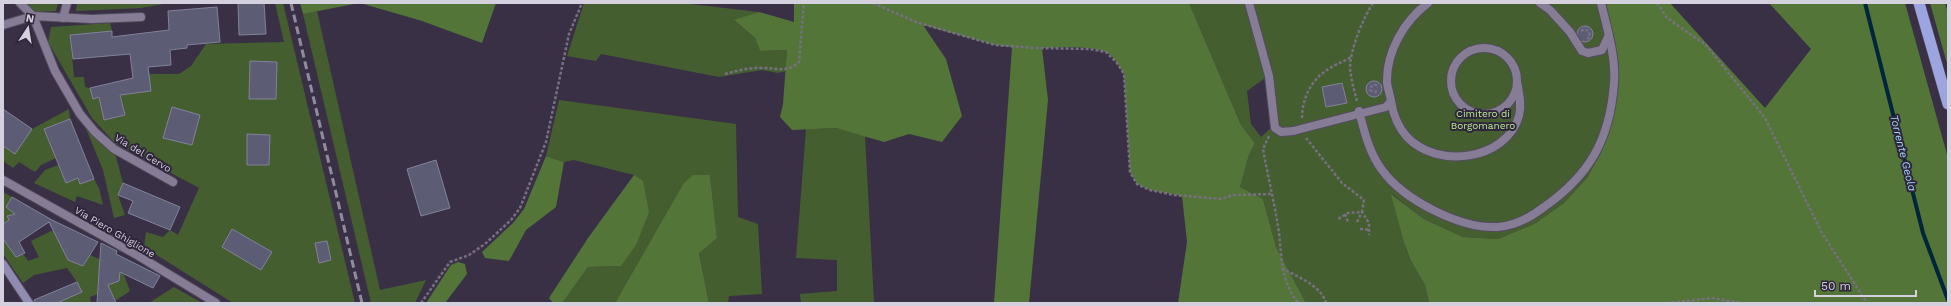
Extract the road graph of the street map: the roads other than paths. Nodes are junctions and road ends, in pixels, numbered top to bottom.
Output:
1 (20, 3) edge
2 (67, 3) edge
3 (1249, 3) edge
4 (1428, 3) edge
5 (1540, 3) edge
6 (1601, 3) edge
7 (1919, 3) edge
8 (32, 16) junction
9 (141, 17) dead end
10 (63, 18) junction
11 (3, 25) edge
12 (1608, 36) junction
13 (1517, 82) junction
14 (1390, 101) junction
15 (1948, 104) edge
16 (1360, 112) junction
17 (3, 180) edge
18 (173, 182) dead end
19 (3, 264) edge
20 (29, 303) edge
21 (216, 303) edge

1 - 8 street, Via del Cervo
2 - 10 street
3 - 16 street
4 - 14 street
5 - 12 street
6 - 12 street
7 - 15 highway
8 - 10 street
8 - 11 street
8 - 18 street, Via del Cervo
9 - 10 street
12 - 16 street
13 - 13 street
13 - 14 street
14 - 16 street
17 - 21 street, Via Piero Ghiglione
19 - 20 main road

